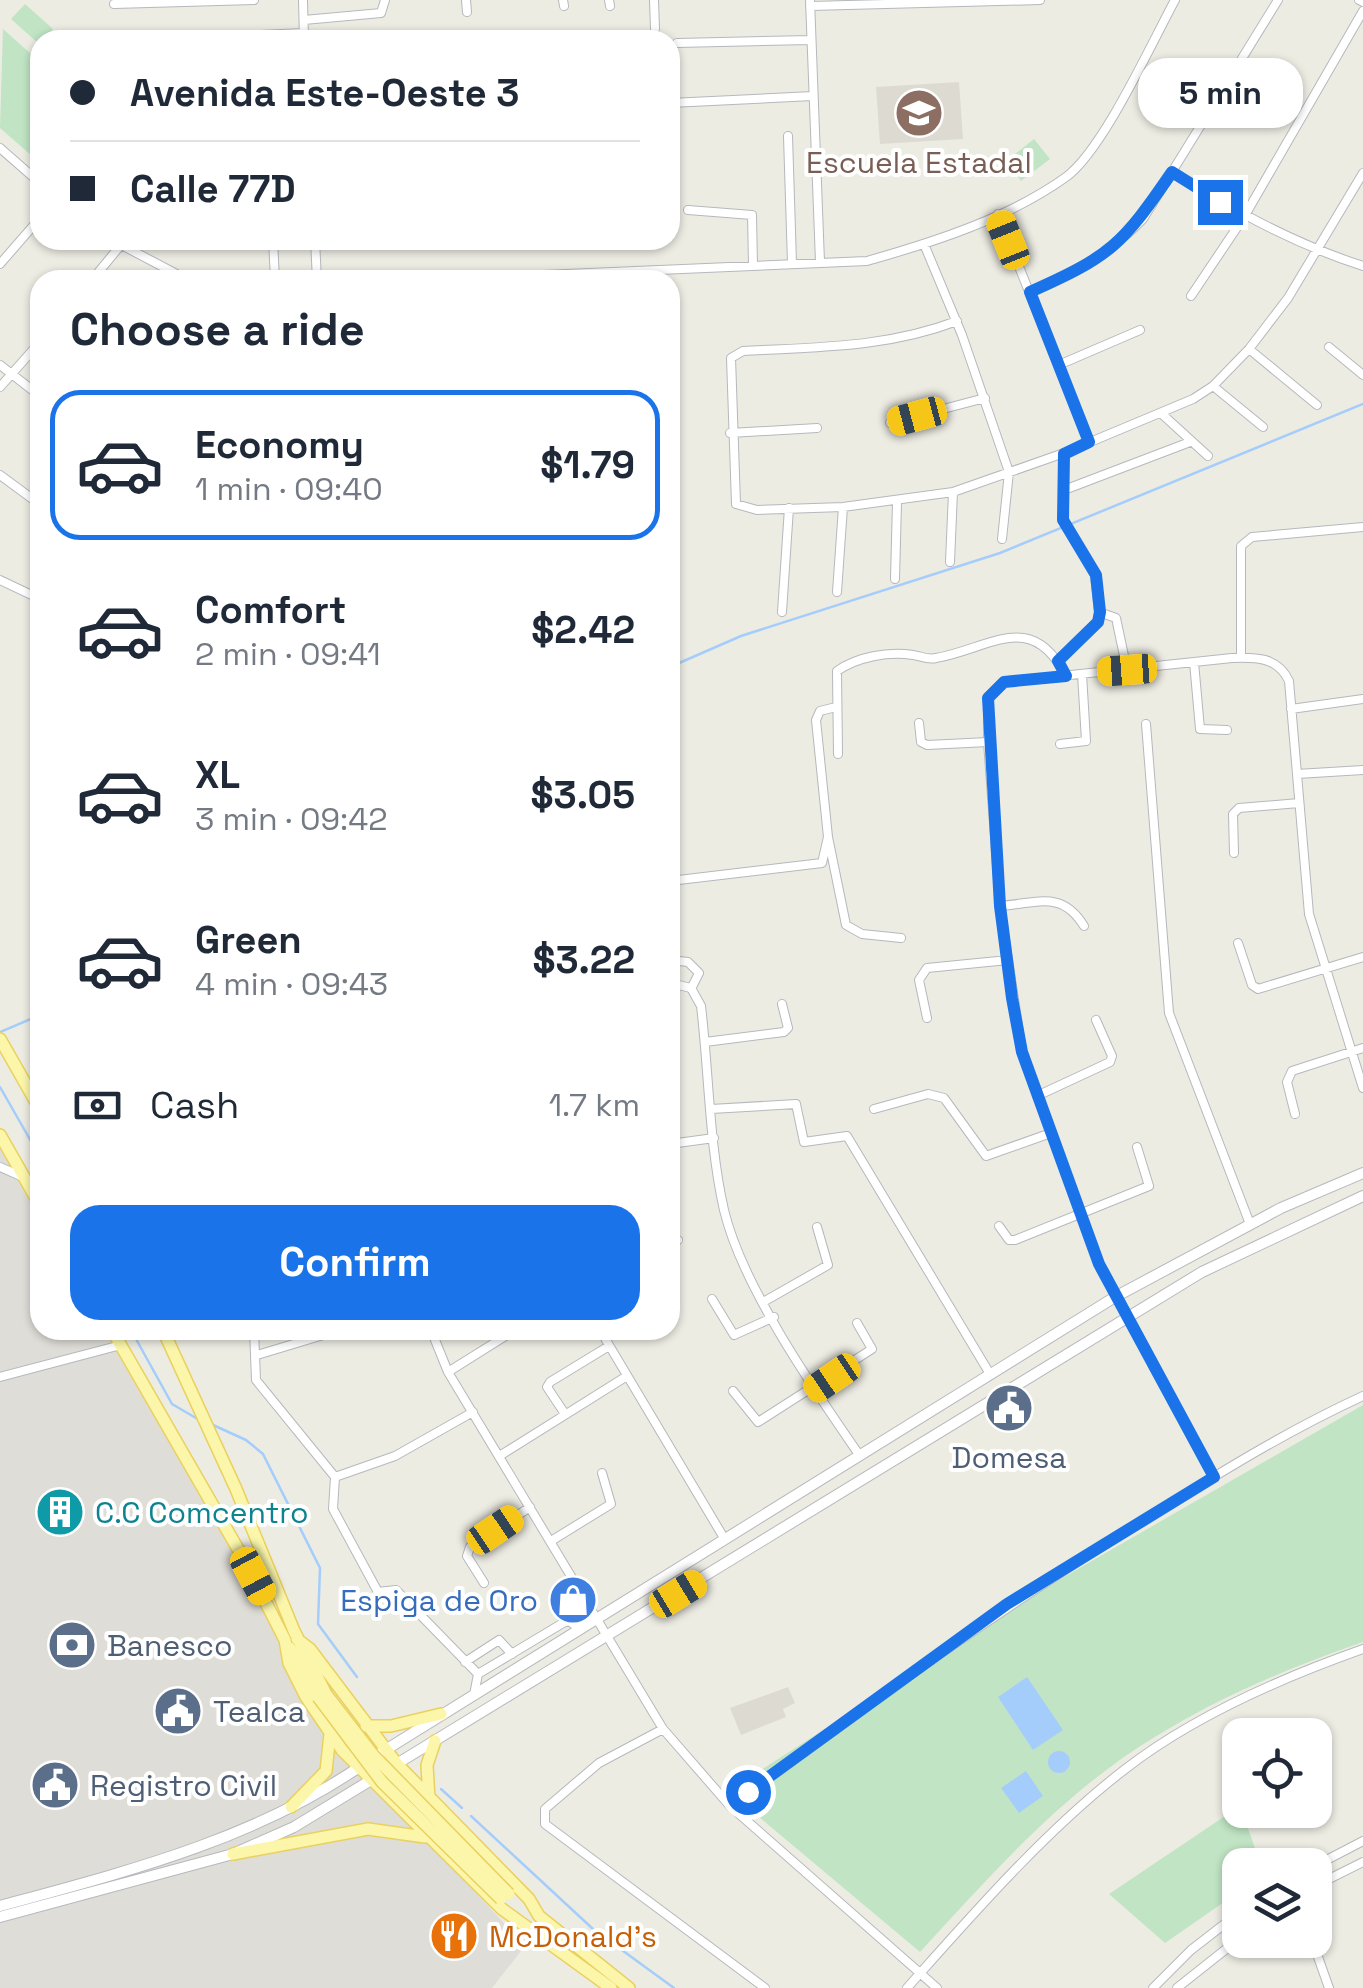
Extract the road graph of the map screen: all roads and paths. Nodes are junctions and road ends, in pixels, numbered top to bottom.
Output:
1 (254, 0) edge
2 (303, 0) edge
3 (385, 0) edge
4 (466, 0) edge
5 (654, 0) edge
6 (1040, 0) edge
7 (1176, 0) edge
8 (1278, 0) edge
9 (810, 3) edge
10 (114, 4) dead end
11 (1363, 11) edge
12 (467, 12) dead end
13 (304, 20) junction
14 (655, 28) dead end
15 (304, 30) edge
16 (811, 40) junction
17 (680, 44) edge
18 (813, 96) junction
19 (680, 103) edge
20 (788, 136) dead end
21 (0, 148) edge
22 (1172, 172) junction
23 (30, 174) edge
24 (1362, 177) edge
25 (688, 210) dead end
26 (998, 214) junction
27 (1244, 216) junction
28 (30, 230) edge
29 (924, 244) junction
30 (130, 250) edge
31 (1317, 252) junction
32 (820, 262) junction
33 (0, 264) edge
34 (792, 264) junction
35 (753, 265) junction
36 (1363, 266) edge
37 (169, 270) edge
38 (645, 270) edge
39 (1030, 292) junction
40 (1191, 296) dead end
41 (957, 321) junction
42 (1140, 330) dead end
43 (1329, 347) dead end
44 (1249, 349) junction
45 (30, 353) edge
46 (1363, 356) edge
47 (1061, 364) junction
48 (0, 366) edge
49 (1354, 367) junction
50 (10, 375) junction
51 (1363, 375) edge
52 (1213, 386) junction
53 (0, 387) edge
54 (30, 389) edge
55 (985, 398) junction
56 (1317, 405) dead end
57 (1162, 414) junction
58 (890, 423) dead end
59 (817, 428) dead end
60 (1263, 428) dead end
61 (730, 432) junction
62 (1089, 442) junction
63 (1190, 442) junction
64 (1064, 454) junction
65 (1208, 456) dead end
66 (1010, 472) junction
67 (0, 475) edge
68 (1064, 490) junction
69 (953, 492) junction
70 (30, 497) edge
71 (897, 503) junction
72 (843, 507) junction
73 (789, 508) junction
74 (1363, 528) edge
75 (1002, 539) dead end
76 (950, 562) dead end
77 (894, 579) dead end
78 (0, 580) edge
79 (838, 592) dead end
80 (30, 594) edge
81 (782, 612) dead end
82 (1100, 612) junction
83 (1241, 658) junction
84 (1058, 661) junction
85 (1194, 662) junction
86 (1127, 670) junction
87 (1082, 674) junction
88 (1066, 676) junction
89 (1363, 699) edge
90 (836, 707) junction
91 (1292, 709) junction
92 (919, 722) dead end
93 (1146, 724) dead end
94 (1227, 730) dead end
95 (988, 742) junction
96 (1060, 744) dead end
97 (838, 754) dead end
98 (1363, 770) edge
99 (1296, 774) junction
100 (1299, 804) junction
101 (828, 837) junction
102 (1234, 853) dead end
103 (680, 880) edge
104 (1000, 906) junction
105 (1084, 926) dead end
106 (901, 938) dead end
107 (1238, 943) dead end
108 (1363, 956) edge
109 (1008, 960) junction
110 (680, 961) edge
111 (1326, 968) junction
112 (680, 985) edge
113 (691, 988) junction
114 (782, 1004) dead end
115 (927, 1018) dead end
116 (1096, 1020) dead end
117 (1, 1040) edge
118 (706, 1042) junction
119 (1363, 1048) edge
120 (1350, 1052) junction
121 (1363, 1088) edge
122 (30, 1091) edge
123 (1039, 1095) junction
124 (711, 1109) junction
125 (874, 1109) dead end
126 (1295, 1114) dead end
127 (1051, 1134) junction
128 (0, 1135) edge
129 (714, 1138) junction
130 (680, 1143) edge
131 (1138, 1147) dead end
132 (0, 1166) edge
133 (1363, 1173) edge
134 (25, 1178) junction
135 (30, 1187) edge
136 (1363, 1196) edge
137 (1081, 1215) junction
138 (1250, 1224) junction
139 (999, 1226) dead end
140 (818, 1227) dead end
141 (1115, 1297) junction
142 (712, 1299) dead end
143 (765, 1302) junction
144 (774, 1317) junction
145 (1126, 1320) junction
146 (857, 1323) dead end
147 (117, 1340) edge
148 (168, 1340) edge
149 (255, 1340) edge
150 (305, 1340) edge
151 (434, 1340) edge
152 (499, 1340) edge
153 (606, 1340) edge
154 (120, 1346) junction
155 (609, 1346) junction
156 (257, 1354) junction
157 (448, 1372) junction
158 (990, 1374) junction
159 (0, 1376) edge
160 (627, 1376) junction
161 (814, 1390) junction
162 (733, 1391) dead end
163 (1363, 1396) edge
164 (473, 1412) junction
165 (565, 1414) junction
166 (500, 1454) junction
167 (860, 1456) junction
168 (602, 1473) dead end
169 (1214, 1477) junction
170 (335, 1478) junction
171 (530, 1506) junction
172 (724, 1538) junction
173 (551, 1541) junction
174 (484, 1584) dead end
175 (598, 1618) junction
176 (580, 1629) junction
177 (610, 1635) junction
178 (291, 1639) junction
179 (1363, 1649) edge
180 (512, 1654) junction
181 (465, 1662) junction
182 (478, 1674) junction
183 (474, 1695) junction
184 (441, 1714) junction
185 (366, 1726) junction
186 (663, 1728) junction
187 (330, 1734) junction
188 (435, 1741) junction
189 (385, 1750) junction
190 (397, 1764) junction
191 (358, 1768) junction
192 (370, 1781) junction
193 (429, 1799) junction
194 (730, 1806) junction
195 (291, 1807) junction
196 (430, 1838) junction
197 (1363, 1841) edge
198 (204, 1842) junction
199 (233, 1854) junction
200 (1332, 1857) edge
201 (1363, 1862) edge
202 (158, 1875) junction
203 (1332, 1878) edge
204 (0, 1906) edge
205 (0, 1918) edge
206 (536, 1922) junction
207 (1222, 1926) edge
208 (1222, 1952) edge
209 (1318, 1958) edge
210 (919, 1974) junction
211 (611, 1988) edge
212 (628, 1988) edge
213 (766, 1988) edge
214 (907, 1988) edge
215 (936, 1988) edge
216 (1153, 1988) edge
217 (1176, 1988) edge
218 (1328, 1988) edge

1 - 10 street
2 - 13 street
3 - 13 street
4 - 12 street
5 - 14 street
6 - 9 street
7 - 26 street
8 - 22 street
9 - 16 street
11 - 27 street
13 - 15 street
16 - 17 street
16 - 18 street
18 - 19 street
18 - 32 street
20 - 34 street
21 - 23 street
22 - 27 street
22 - 39 street
24 - 31 street
25 - 35 street
26 - 29 street
26 - 39 street
27 - 31 street
27 - 40 street
28 - 33 street
29 - 32 street
29 - 41 street
30 - 37 street
31 - 36 street
31 - 44 street
32 - 34 street
34 - 35 street
35 - 38 street
39 - 47 street
41 - 55 street
41 - 61 street
42 - 47 street
43 - 49 street
44 - 52 street
44 - 56 street
45 - 50 street
46 - 49 street
47 - 62 street
48 - 50 street
49 - 51 street
50 - 53 street
50 - 54 street
52 - 57 street
52 - 60 street
55 - 58 street
55 - 66 street
57 - 62 street
57 - 63 street
59 - 61 street
61 - 73 street
62 - 64 street
63 - 65 street
63 - 68 street
64 - 66 street
64 - 68 street
66 - 69 street
66 - 75 street
67 - 70 street
68 - 82 street
69 - 71 street
69 - 76 street
71 - 72 street
71 - 77 street
72 - 73 street
72 - 79 street
73 - 81 street
74 - 83 street
78 - 80 street
82 - 84 street
82 - 86 street
83 - 85 street
83 - 91 street
84 - 88 street
84 - 90 street
85 - 86 street
85 - 94 street
86 - 87 street
87 - 88 street
87 - 96 street
88 - 95 street
89 - 91 street
90 - 97 street
90 - 101 street
91 - 99 street
92 - 95 street
93 - 138 street
95 - 104 street
98 - 99 street
99 - 100 street
100 - 102 street
100 - 111 street
101 - 103 street
101 - 106 street
104 - 105 street
104 - 109 street
107 - 111 street
108 - 111 street
109 - 115 street
109 - 123 street
110 - 113 street
111 - 120 street
112 - 113 street
113 - 118 street
114 - 118 street
116 - 123 street
117 - 122 main road
118 - 124 street
119 - 120 street
120 - 121 street
120 - 126 street
123 - 127 street
124 - 129 street
124 - 158 street
125 - 127 street
127 - 137 street
128 - 134 main road
129 - 130 street
129 - 143 street
131 - 137 street
132 - 134 street
133 - 138 main road
134 - 135 main road
136 - 145 main road
137 - 139 street
137 - 141 street
138 - 141 main road
140 - 143 street
141 - 145 street
141 - 158 main road
142 - 144 street
143 - 144 street
144 - 161 street
145 - 169 street
145 - 177 main road
146 - 161 street
147 - 154 main road
148 - 178 main road
149 - 156 street
150 - 156 street
151 - 157 street
152 - 157 street
153 - 155 street
154 - 159 street
154 - 178 main road
155 - 160 street
155 - 165 street
156 - 170 street
157 - 164 street
158 - 167 main road
160 - 165 street
160 - 172 street
161 - 162 street
161 - 167 street
163 - 169 street
164 - 166 street
164 - 170 street
165 - 166 street
166 - 171 street
167 - 172 main road
168 - 173 street
169 - 194 street
170 - 181 street
171 - 173 street
171 - 174 street
172 - 175 main road
173 - 175 street
175 - 176 main road
175 - 177 street
176 - 180 street
176 - 183 main road
177 - 186 street
177 - 188 main road
178 - 185 main road
178 - 187 main road
178 - 206 main road, bridge
179 - 210 street
180 - 181 street
180 - 182 street
181 - 182 street
182 - 183 street
183 - 184 main road
184 - 185 main road
184 - 189 main road
185 - 189 main road
186 - 194 street
186 - 213 street
187 - 191 main road
187 - 195 main road
188 - 190 main road
188 - 193 main road
189 - 190 main road
189 - 191 main road
190 - 192 main road
190 - 193 main road
191 - 192 main road
191 - 195 main road
192 - 196 main road
192 - 199 main road
193 - 206 main road
194 - 210 street
195 - 198 main road
196 - 199 main road
196 - 206 main road
197 - 200 street
198 - 202 main road
198 - 204 main road
199 - 202 main road
201 - 203 street
202 - 205 main road
206 - 211 main road
206 - 212 main road
207 - 216 street
208 - 217 street
209 - 218 street
210 - 214 street
210 - 215 street

